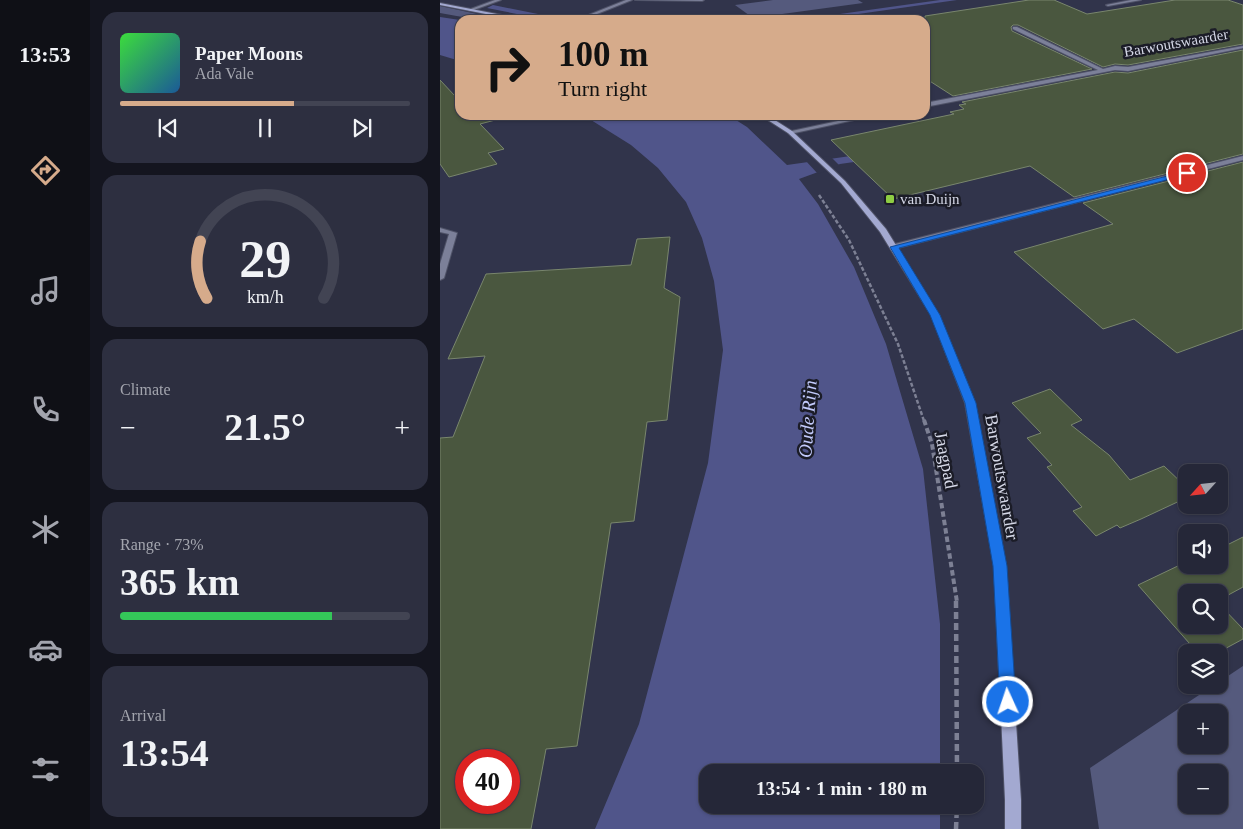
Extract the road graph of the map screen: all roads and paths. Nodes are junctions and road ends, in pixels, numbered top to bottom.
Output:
1 (499, 0) edge
2 (630, 0) edge
3 (636, 0) edge
4 (702, 0) edge
5 (1139, 0) edge
6 (440, 4) edge
7 (1108, 5) dead end
8 (470, 10) junction
9 (496, 15) edge
10 (591, 15) edge
11 (1015, 28) dead end
12 (1243, 47) edge
13 (1102, 70) junction
14 (930, 104) edge
15 (771, 120) edge
16 (849, 120) edge
17 (790, 132) junction
18 (1243, 158) edge
19 (818, 194) dead end
20 (440, 230) edge
21 (894, 247) junction
22 (440, 278) edge
23 (957, 764) edge
24 (957, 814) edge
25 (956, 829) edge
26 (1013, 829) edge

1 - 8 lane
2 - 10 lane
3 - 4 lane
5 - 7 lane
6 - 8 street
8 - 9 street
11 - 13 lane
12 - 13 lane, Barwoutswaarder
13 - 14 lane, Barwoutswaarder
15 - 17 street, Barwoutswaarder
16 - 17 lane
17 - 21 street, Barwoutswaarder
18 - 21 lane
19 - 23 path, Jaagpad
20 - 22 lane
21 - 26 street, Barwoutswaarder
24 - 25 path

